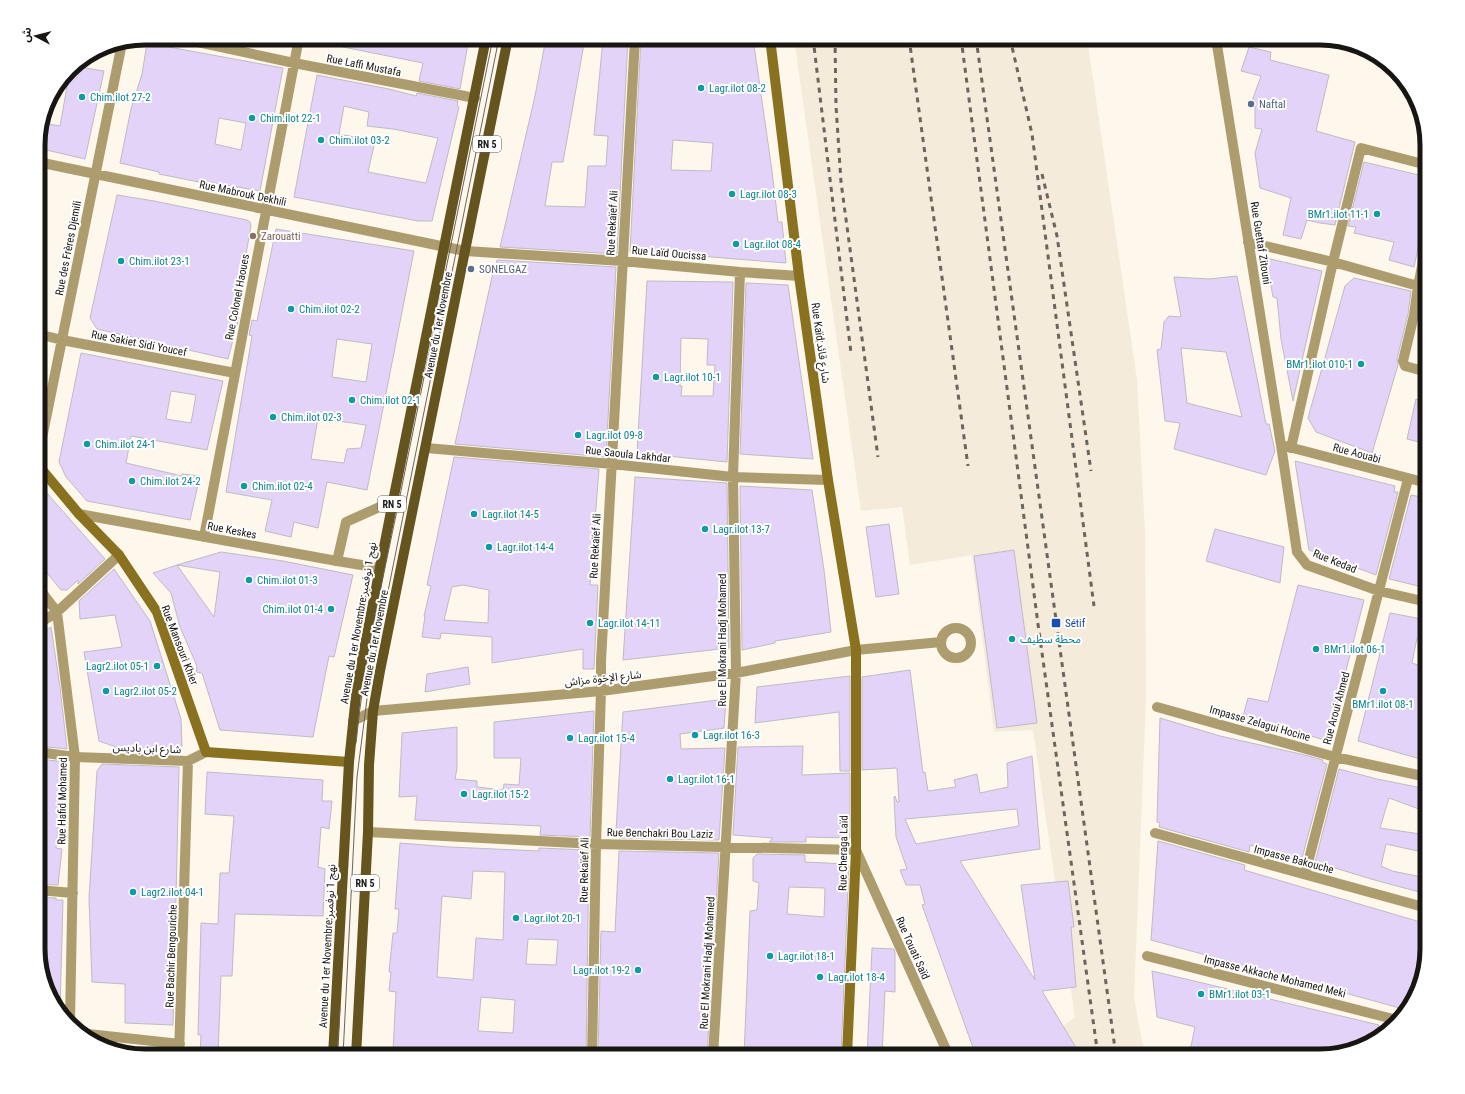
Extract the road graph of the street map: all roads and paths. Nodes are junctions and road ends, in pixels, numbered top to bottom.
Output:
1 (210, 45) edge
2 (298, 45) edge
3 (485, 45) edge
4 (507, 45) edge
5 (635, 45) edge
6 (771, 45) edge
7 (1217, 45) dead end
8 (121, 48) edge
9 (294, 64) junction
10 (475, 98) junction
11 (1420, 163) edge
12 (45, 164) edge
13 (95, 175) junction
14 (266, 210) junction
15 (1248, 242) junction
16 (444, 247) junction
17 (465, 251) junction
18 (622, 261) junction
19 (1333, 262) junction
20 (740, 272) junction
21 (800, 276) junction
22 (1420, 276) edge
23 (1418, 286) junction
24 (45, 336) edge
25 (62, 340) junction
26 (1420, 370) edge
27 (235, 373) junction
28 (45, 424) edge
29 (1286, 446) junction
30 (426, 448) junction
31 (612, 464) junction
32 (45, 473) edge
33 (732, 477) junction
34 (1408, 479) junction
35 (828, 480) junction
36 (1420, 481) edge
37 (392, 501) junction
38 (79, 514) junction
39 (204, 536) junction
40 (119, 555) junction
41 (337, 561) junction
42 (380, 568) junction
43 (1379, 591) junction
44 (45, 596) edge
45 (1420, 600) edge
46 (57, 612) junction
47 (45, 620) edge
48 (941, 642) dead end
49 (856, 650) junction
50 (736, 673) junction
51 (602, 691) junction
52 (1157, 707) dead end
53 (373, 711) junction
54 (353, 721) junction
55 (206, 752) junction
56 (45, 753) edge
57 (75, 757) junction
58 (1335, 757) junction
59 (188, 761) junction
60 (349, 762) junction
61 (1420, 775) edge
62 (368, 832) junction
63 (1155, 833) dead end
64 (596, 844) junction
65 (726, 846) junction
66 (856, 850) junction
67 (1304, 874) junction
68 (45, 891) edge
69 (73, 893) junction
70 (1420, 906) edge
71 (1148, 956) dead end
72 (70, 1015) edge
73 (1392, 1019) edge
74 (93, 1035) edge
75 (180, 1044) junction
76 (180, 1049) edge
77 (333, 1049) edge
78 (356, 1049) edge
79 (592, 1049) edge
80 (713, 1049) edge
81 (847, 1049) edge
82 (946, 1049) edge

1 - 9 street, Rue Laffi Mustafa
2 - 9 street, Rue Colonel Haoues
3 - 10 main road, RN 5
4 - 17 main road, Avenue du 1er Novembre / RN 5
5 - 18 street, Rue Rekaïef Ali
6 - 21 street, Rue Kaïd;شارع قائد
7 - 15 street, Rue Guettaf Zitouni
8 - 13 street, Rue des Frères Djemili
9 - 10 street, Rue Laffi Mustafa
9 - 14 street, Rue Colonel Haoues
10 - 16 main road, RN 5
11 - 19 street
12 - 13 street, Rue Mabrouk Dekhili
13 - 14 street, Rue Mabrouk Dekhili
13 - 25 street, Rue des Frères Djemili
14 - 16 street, Rue Mabrouk Dekhili
14 - 27 street, Rue Colonel Haoues
15 - 19 street
15 - 29 street, Rue Guettaf Zitouni
16 - 17 street, Rue Mabrouk Dekhili
16 - 37 main road, Avenue du 1er Novembre;نهج 1 نوفمبر / RN 5
17 - 18 street, Rue Laïd Oucissa
17 - 30 main road, Avenue du 1er Novembre / RN 5
18 - 20 street, Rue Laïd Oucissa
18 - 31 street, Rue Rekaïef Ali
19 - 23 street
19 - 29 street
20 - 21 street, Rue Laïd Oucissa
20 - 33 street, Rue El Mokrani Hadj Mohamed
21 - 35 street, Rue Kaïd;شارع قائد
22 - 23 street
23 - 26 street
24 - 25 street, Rue Sakiet Sidi Youcef
25 - 27 street, Rue Sakiet Sidi Youcef
25 - 28 street, Rue des Frères Djemili
27 - 39 street, Rue Colonel Haoues
29 - 34 street, Rue Aouabi
29 - 43 street, Rue Kedad
30 - 31 street, Rue Saoula Lakhdar
30 - 53 main road, Avenue du 1er Novembre / RN 5
31 - 33 street, Rue Saoula Lakhdar
31 - 51 street, Rue Rekaïef Ali
32 - 38 street, Rue Mansouri Khier
33 - 35 street, Rue Saoula Lakhdar
33 - 50 street, Rue El Mokrani Hadj Mohamed
34 - 36 street, Rue Aouabi
34 - 43 street, Rue Aroui Ahmed
35 - 49 street, Rue Kaïd;شارع قائد
37 - 41 street
37 - 42 main road, Avenue du 1er Novembre;نهج 1 نوفمبر / RN 5
38 - 39 street, Rue Keskes
38 - 40 street, Rue Mansouri Khier
39 - 41 street, Rue Keskes
40 - 46 street
40 - 55 street, Rue Mansouri Khier
41 - 42 street, Rue Keskes
42 - 54 main road, Avenue du 1er Novembre;نهج 1 نوفمبر / RN 5
43 - 45 street, Rue Kedad
43 - 58 street, Rue Aroui Ahmed
44 - 46 street
46 - 47 street
46 - 57 street, Rue Hafid Mohamed
48 - 49 street, شارع الإخوة مزاش
49 - 50 street, شارع الإخوة مزاش
49 - 66 street, Rue Cheraga Laïd
50 - 51 street, شارع الإخوة مزاش
50 - 65 street, Rue El Mokrani Hadj Mohamed
51 - 53 street, شارع الإخوة مزاش
51 - 64 street, Rue Rekaïef Ali
52 - 58 street, Impasse Zelagui Hocine
53 - 54 street, شارع الإخوة مزاش
53 - 62 main road, RN 5
54 - 60 main road, Avenue du 1er Novembre;نهج 1 نوفمبر / RN 5
55 - 59 street, شارع ابن باديس
55 - 60 street
56 - 57 street, شارع ابن باديس
57 - 59 street, شارع ابن باديس
57 - 69 street, Rue Hafid Mohamed
58 - 61 street, Impasse Zelagui Hocine
58 - 67 street, Rue Aroui Ahmed
59 - 75 street, Rue Bachir Bengouriche
60 - 77 main road, Avenue du 1er Novembre;نهج 1 نوفمبر / RN 5
62 - 64 street, Rue Benchakri Bou Laziz
62 - 78 main road, RN 5
63 - 67 street, Impasse Bakouche
64 - 65 street, Rue Benchakri Bou Laziz
64 - 79 street, Rue Rekaïef Ali
65 - 66 street, Rue Benchakri Bou Laziz
65 - 80 street, Rue El Mokrani Hadj Mohamed
66 - 81 street, Rue Cheraga Laïd
66 - 82 street, Rue Touati Saïd
67 - 70 street, Impasse Bakouche
68 - 69 street
69 - 72 street, Rue Hafid Mohamed
71 - 73 street, Impasse Akkache Mohamed Meki
74 - 75 street
75 - 76 street, Rue Bachir Bengouriche

